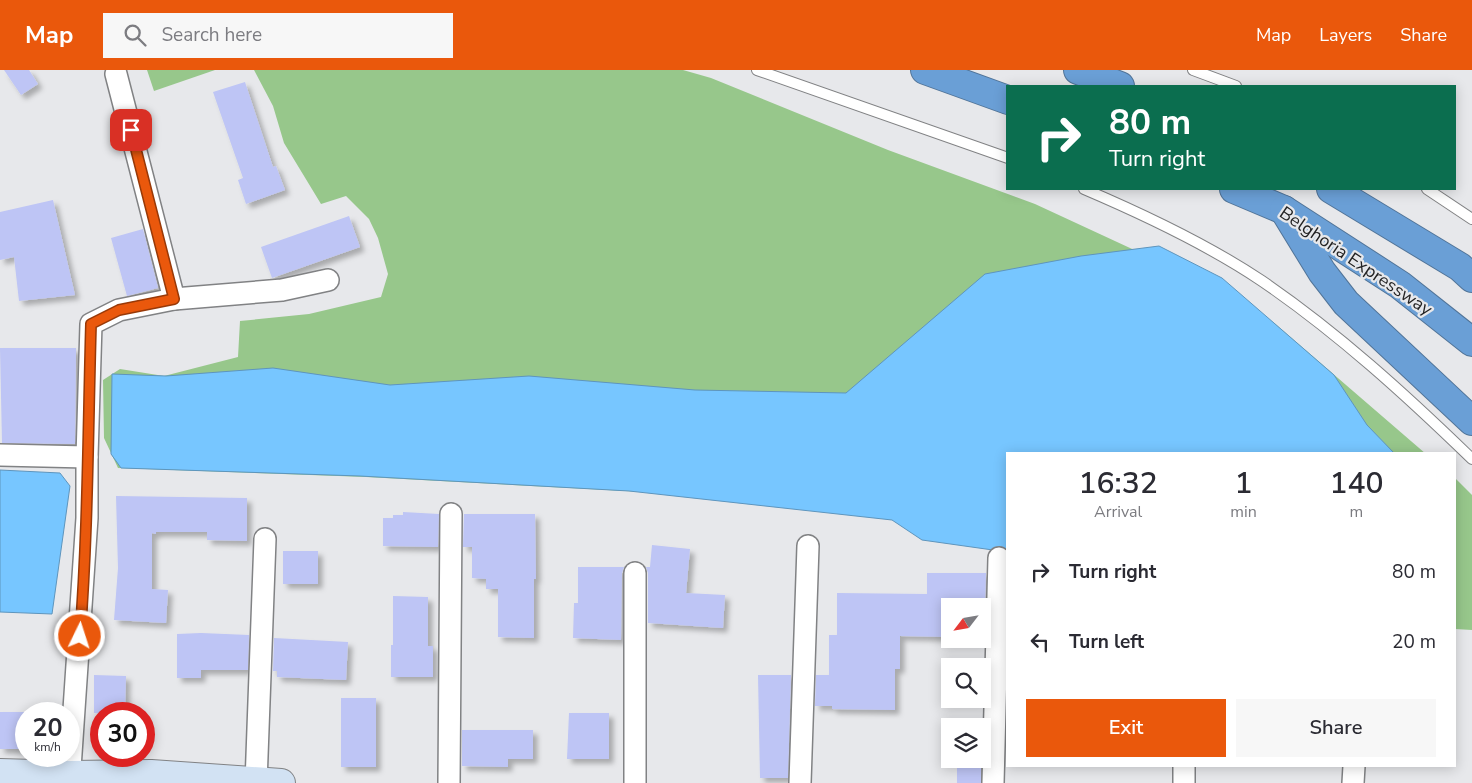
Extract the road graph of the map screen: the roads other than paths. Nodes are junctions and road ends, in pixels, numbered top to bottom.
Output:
1 (757, 70) edge
2 (925, 70) edge
3 (1078, 70) edge
4 (1194, 70) edge
5 (116, 74) dead end
6 (1117, 85) edge
7 (1233, 85) edge
8 (1006, 99) edge
9 (1006, 157) edge
10 (1086, 190) edge
11 (1236, 190) edge
12 (1332, 190) edge
13 (1429, 190) edge
14 (1284, 210) junction
15 (1472, 219) edge
16 (1472, 278) edge
17 (328, 280) dead end
18 (174, 299) junction
19 (1472, 342) edge
20 (1472, 421) edge
21 (0, 455) edge
22 (87, 457) junction
23 (1472, 459) edge
24 (451, 514) dead end
25 (265, 539) dead end
26 (808, 546) dead end
27 (999, 558) dead end
28 (635, 573) dead end
29 (1184, 767) edge
30 (1354, 767) edge
31 (0, 773) edge
32 (69, 779) edge
33 (264, 782) edge
34 (449, 783) edge
35 (635, 783) edge
36 (800, 783) edge
37 (993, 783) edge
38 (1184, 783) edge
39 (1353, 783) edge

1 - 9 lane
2 - 8 highway
3 - 6 highway
4 - 7 lane
5 - 18 street
10 - 23 lane
11 - 14 highway, Belghoria Expressway
12 - 16 highway
13 - 15 lane
14 - 19 highway, Belghoria Expressway
14 - 20 highway
17 - 18 street
18 - 22 street
21 - 22 street
22 - 32 street
24 - 34 street
25 - 33 street
26 - 36 street
27 - 37 street
28 - 35 street
29 - 38 street
30 - 39 street
31 - 32 street
32 - 33 street

